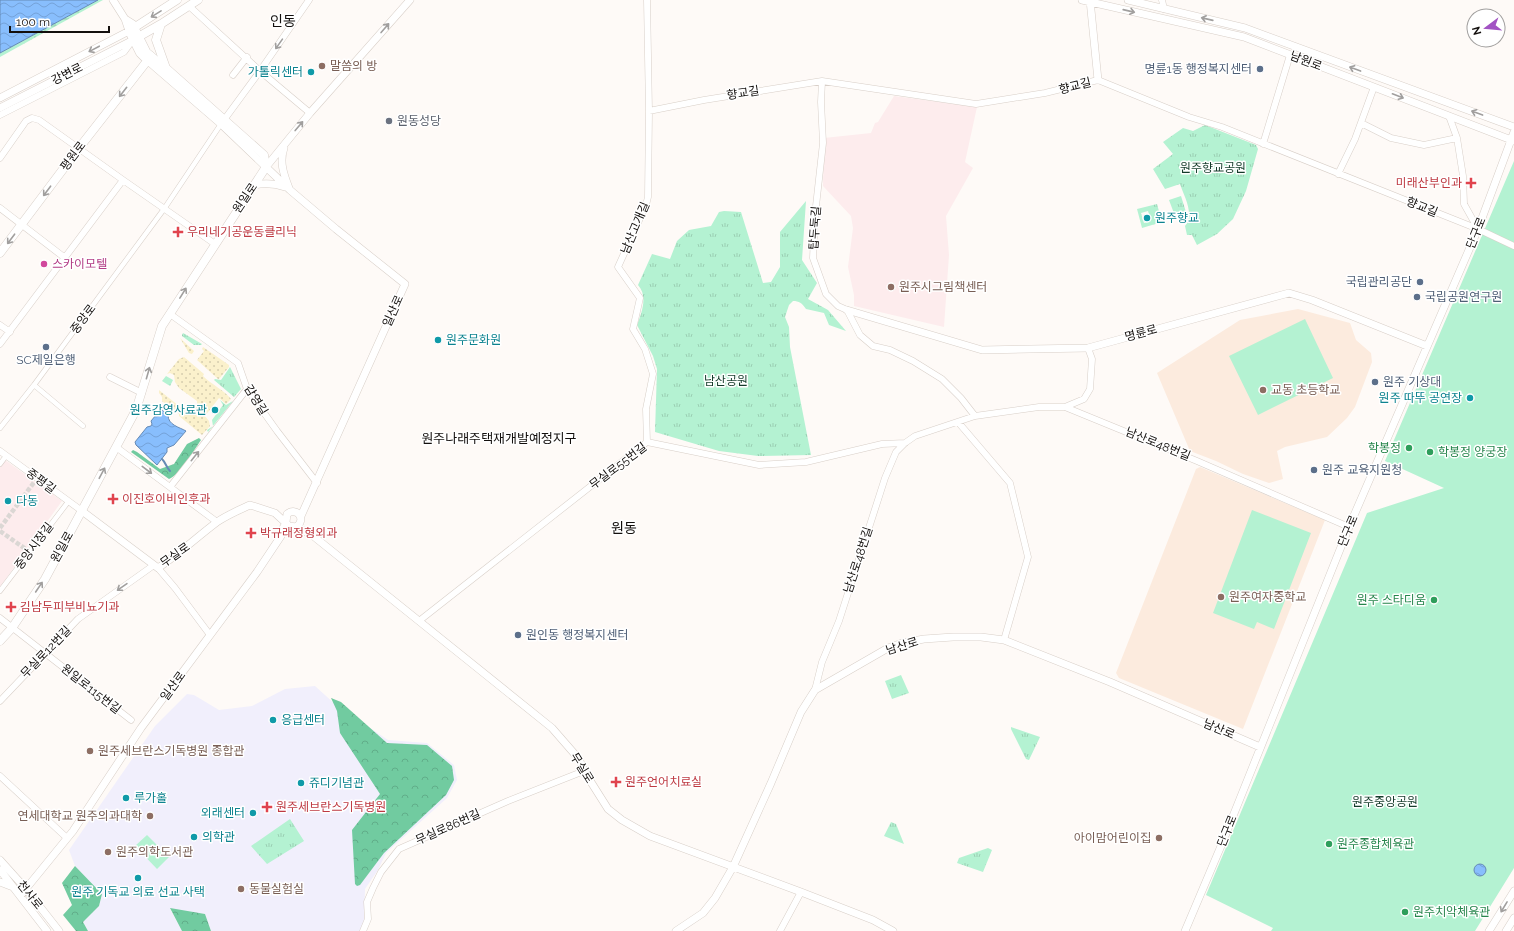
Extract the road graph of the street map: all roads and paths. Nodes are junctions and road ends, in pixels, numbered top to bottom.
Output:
1 (114, 0) edge
2 (177, 0) edge
3 (198, 0) edge
4 (310, 0) edge
5 (410, 0) edge
6 (647, 0) edge
7 (1082, 0) edge
8 (1128, 0) edge
9 (1162, 0) edge
10 (1091, 1) edge
11 (189, 6) junction
12 (1164, 9) junction
13 (161, 24) junction
14 (1245, 28) junction
15 (132, 29) junction
16 (1244, 37) junction
17 (136, 39) junction
18 (1290, 55) junction
19 (246, 57) junction
20 (149, 58) junction
21 (166, 68) junction
22 (260, 71) junction
23 (233, 75) dead end
24 (1098, 80) junction
25 (822, 82) junction
26 (1374, 87) junction
27 (0, 98) edge
28 (0, 108) edge
29 (649, 111) junction
30 (310, 113) junction
31 (0, 115) edge
32 (1449, 116) junction
33 (222, 122) junction
34 (1361, 123) junction
35 (1514, 127) edge
36 (1514, 132) edge
37 (1457, 138) junction
38 (1512, 141) edge
39 (285, 143) junction
40 (1263, 144) junction
41 (78, 148) junction
42 (0, 158) edge
43 (266, 167) junction
44 (1338, 174) junction
45 (123, 180) junction
46 (254, 185) junction
47 (290, 190) junction
48 (0, 208) edge
49 (164, 209) junction
50 (22, 224) junction
51 (1478, 230) junction
52 (215, 244) junction
53 (1514, 246) edge
54 (0, 253) edge
55 (65, 258) junction
56 (847, 310) junction
57 (170, 314) junction
58 (0, 325) edge
59 (10, 332) junction
60 (0, 344) edge
61 (1427, 346) junction
62 (1088, 348) junction
63 (110, 377) dead end
64 (34, 385) junction
65 (247, 389) junction
66 (142, 393) junction
67 (1065, 407) junction
68 (975, 416) junction
69 (958, 422) junction
70 (83, 426) dead end
71 (0, 428) edge
72 (646, 442) junction
73 (905, 442) junction
74 (116, 447) junction
75 (0, 451) edge
76 (6, 456) junction
77 (0, 464) edge
78 (316, 483) junction
79 (170, 487) junction
80 (68, 502) junction
81 (82, 511) junction
82 (275, 513) junction
83 (297, 515) junction
84 (217, 522) junction
85 (290, 525) junction
86 (1349, 527) junction
87 (312, 535) junction
88 (156, 566) junction
89 (0, 591) edge
90 (0, 618) edge
91 (419, 621) junction
92 (12, 628) junction
93 (210, 635) junction
94 (1004, 640) junction
95 (0, 641) edge
96 (45, 654) junction
97 (815, 690) junction
98 (0, 701) edge
99 (131, 720) dead end
100 (1260, 747) junction
101 (584, 771) junction
102 (0, 776) edge
103 (68, 838) junction
104 (0, 860) edge
105 (733, 867) junction
106 (1, 872) edge
107 (0, 882) edge
108 (14, 887) junction
109 (26, 889) junction
110 (1514, 891) edge
111 (801, 892) junction
112 (20, 896) junction
113 (1514, 918) edge
114 (1494, 924) junction
115 (680, 930) edge
116 (47, 931) edge
117 (59, 931) edge
118 (363, 931) edge
119 (780, 931) edge
120 (893, 931) edge
121 (1185, 931) edge
122 (1489, 931) edge
123 (1506, 931) edge

1 - 15 street
2 -> 15 main road
3 - 11 main road
4 -> 22 street, 중앙로
30 -> 5 street, 원일로
6 - 29 street, 남산고개길
7 - 10 street, 남원로
8 - 12 street, 남원로
9 - 12 street
10 -> 16 street, 남원로
10 - 24 street
11 - 13 main road
11 - 19 street
14 -> 12 street, 남원로
13 - 17 main road
13 - 21 main road
14 - 16 street
35 -> 14 street, 남원로
15 - 17 main road
15 -> 27 street, 강변로
16 - 18 street, 남원로
17 - 20 main road
17 - 28 street, 강변로
17 - 31 street
18 - 26 street, 남원로
18 - 40 street
19 - 22 street
19 - 23 street
20 - 21 street
20 - 33 street
20 -> 41 main road, 평원로
21 - 33 main road
22 - 30 street
22 - 33 street, 중앙로
24 - 25 street, 향교길
24 - 40 street, 향교길
25 - 29 street, 향교길
25 - 56 street, 탑두둑길
26 -> 32 street, 남원로
26 - 34 street
29 - 72 street, 남산고개길
39 -> 30 street, 원일로
32 - 37 street
32 - 38 street, 남원로
33 - 43 main road
33 - 49 street, 중앙로
34 - 37 street
34 - 44 street
36 - 38 street, 단구로
37 - 51 street
38 - 51 street, 단구로
39 - 43 street, 원일로
39 - 47 street
40 - 44 street, 향교길
41 - 42 street
41 - 45 street
41 -> 50 main road, 평원로
43 - 46 main road, 원일로
43 - 47 street, 일산로
44 - 51 street, 향교길
45 - 49 street
45 - 55 street
46 - 47 street
46 - 52 main road, 원일로
47 - 78 street, 일산로
48 - 50 street
49 - 52 street
49 - 64 street, 중앙로
50 -> 54 main road, 평원로
50 - 55 street
51 - 53 street, 향교길
51 - 61 street, 단구로
57 -> 52 main road, 원일로
55 - 59 street
56 - 62 street, 명륜로
56 - 68 street, 탑두둑길
57 - 65 street, 감영길
66 -> 57 main road, 원일로
58 - 59 street
59 - 60 street
61 - 62 street, 명륜로
61 - 86 street, 단구로
62 - 67 street
63 - 66 street
64 - 70 street
64 - 71 street, 중앙로
65 - 78 street, 감영길
79 -> 65 street
66 - 74 main road, 원일로
67 - 68 street, 남산로48번길
67 - 86 street, 남산로48번길
68 - 69 street, 남산로48번길
69 - 73 street, 남산로48번길
69 - 94 street
72 - 73 street, 무실로55번길
72 - 91 street, 무실로55번길
73 - 97 street, 남산로48번길
74 -> 79 street
81 -> 74 main road, 원일로
75 - 76 street, 중평길
76 - 77 street
76 - 80 street, 중평길
78 - 83 street, 일산로
79 - 84 street
80 - 81 street, 중평길
80 - 89 street, 중앙시장길
81 - 88 street, 무실로
92 -> 81 main road, 원일로
82 - 83 street
82 - 84 street, 무실로
82 - 85 street
83 - 85 street
83 - 85 street
83 - 87 street
84 - 88 street, 무실로
85 - 87 street
85 - 93 street, 일산로
86 - 100 street, 단구로
87 - 91 street, 무실로
88 - 93 street
88 -> 96 street, 무실로12번길
90 - 92 street
91 - 101 street, 무실로
92 - 95 main road, 원일로
92 - 96 street, 원일로115번길
93 - 103 street, 일산로
94 - 97 street, 남산로
94 - 100 street, 남산로
96 - 98 street, 무실로12번길
96 - 99 street, 원일로115번길
97 - 105 street, 남산로
100 - 121 street, 단구로
101 - 105 street, 무실로
101 - 118 street, 무실로86번길
102 - 103 street
103 - 109 street, 일산로
104 - 109 street, 천사로
105 - 111 street, 무실로
105 - 115 street, 남산로
106 - 108 street, 천사로
107 - 108 street
108 - 112 street, 천사로
109 - 112 street, 일산로
109 - 117 street, 천사로
110 -> 114 street
111 - 119 street
111 - 120 street, 무실로
112 - 116 street, 천사로
113 - 123 street
114 - 122 street
114 - 123 street

